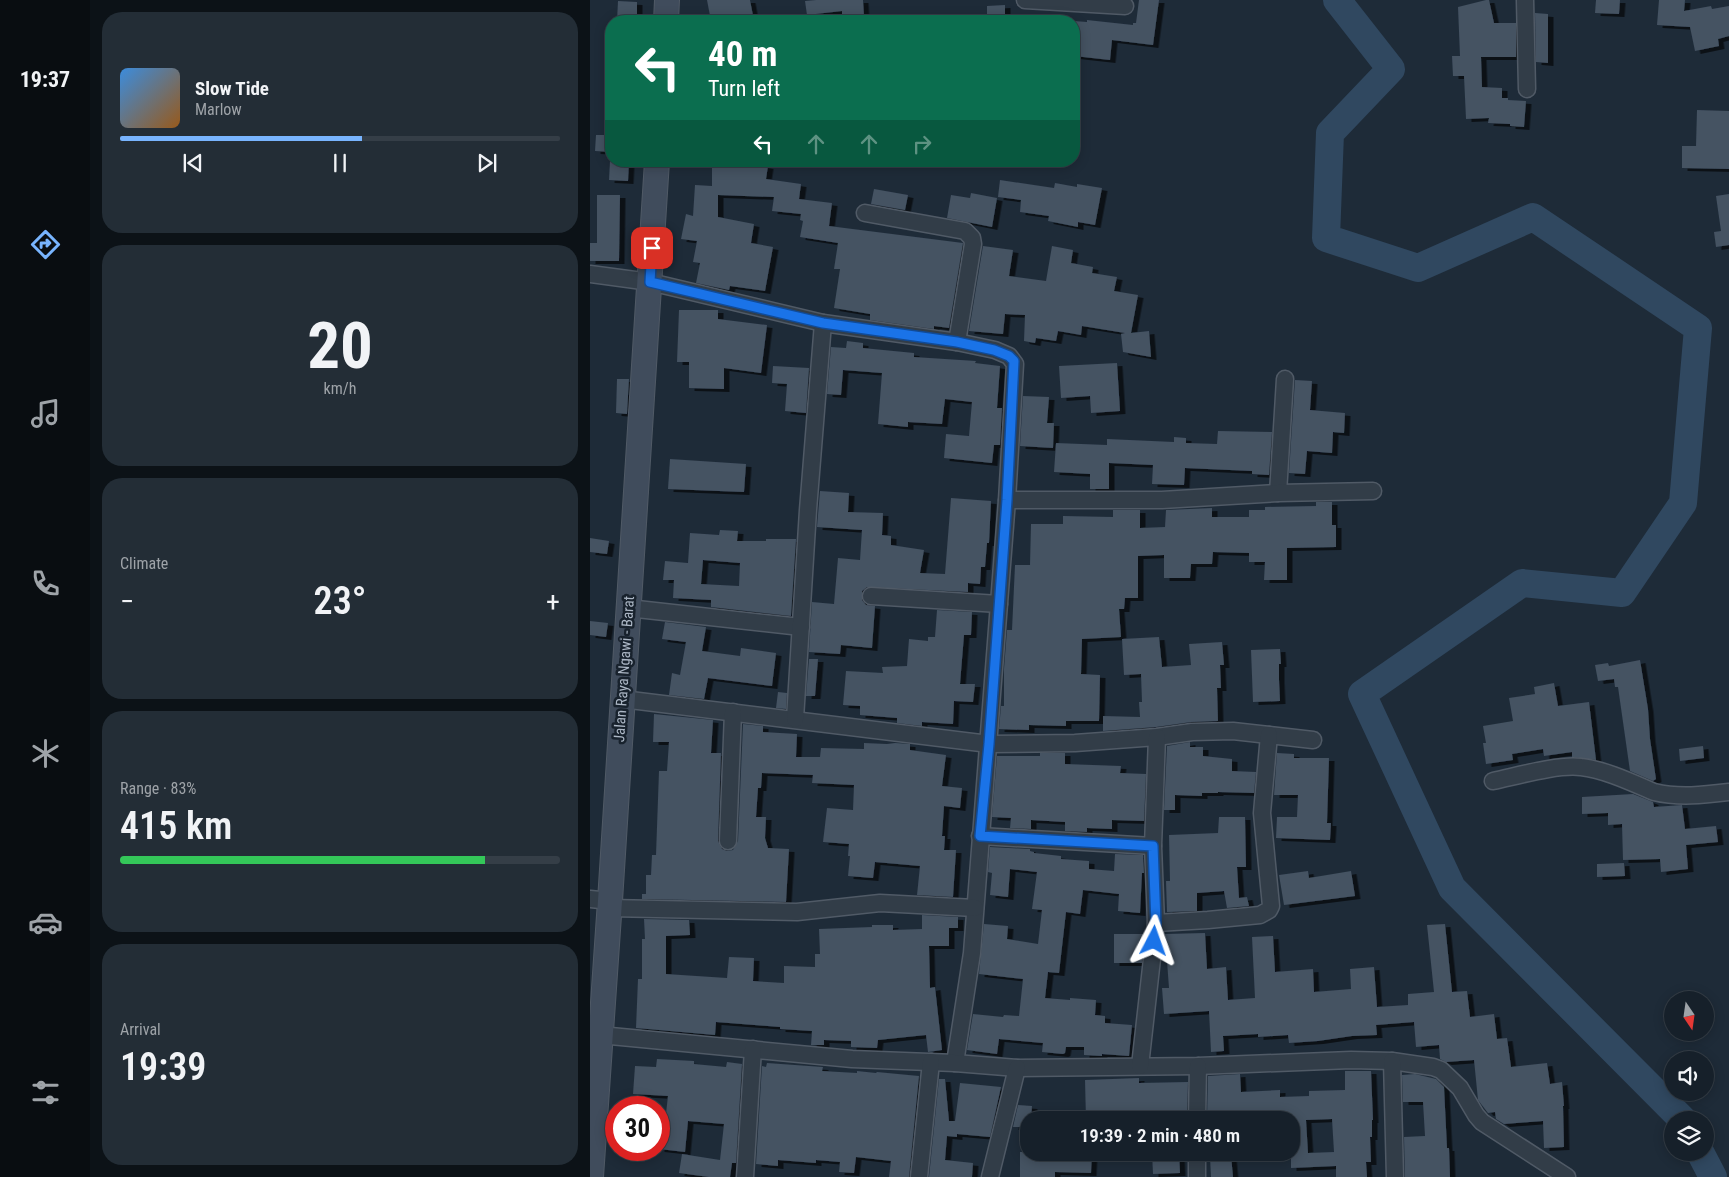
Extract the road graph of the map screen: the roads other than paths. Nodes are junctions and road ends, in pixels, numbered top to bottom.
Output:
1 (667, 0) edge
2 (1024, 0) edge
3 (1525, 0) edge
4 (1125, 6) dead end
5 (666, 15) edge
6 (1527, 88) dead end
7 (657, 167) edge
8 (865, 213) dead end
9 (590, 274) edge
10 (650, 282) junction
11 (823, 323) junction
12 (957, 342) junction
13 (1285, 379) dead end
14 (1278, 492) junction
15 (1374, 492) dead end
16 (1007, 500) junction
17 (870, 596) dead end
18 (999, 604) junction
19 (628, 608) junction
20 (801, 627) junction
21 (622, 699) junction
22 (733, 712) junction
23 (795, 719) junction
24 (1269, 735) junction
25 (1157, 737) junction
26 (1313, 740) dead end
27 (989, 744) junction
28 (1493, 781) dead end
29 (1729, 792) edge
30 (980, 836) junction
31 (728, 841) dead end
32 (1153, 846) junction
33 (603, 903) edge
34 (975, 908) junction
35 (1156, 923) junction
36 (600, 1035) junction
37 (754, 1048) junction
38 (1392, 1061) junction
39 (930, 1062) junction
40 (955, 1062) junction
41 (1140, 1066) junction
42 (1198, 1066) junction
43 (1016, 1068) junction
44 (1197, 1111) edge
45 (1197, 1161) edge
46 (591, 1177) edge
47 (745, 1177) edge
48 (919, 1177) edge
49 (990, 1177) edge
50 (1197, 1177) edge
51 (1395, 1177) edge
52 (1567, 1177) edge

1 - 5 main road
2 - 4 street
3 - 6 street
7 - 10 main road, Jalan Raya Ngawi - Barat
8 - 12 street
9 - 10 street
10 - 11 street
10 - 19 main road, Jalan Raya Ngawi - Barat
11 - 12 street
11 - 20 street
12 - 16 street
13 - 14 street
14 - 15 street
14 - 16 street
16 - 18 street
17 - 18 street
18 - 27 street
19 - 20 street
19 - 21 main road, Jalan Raya Ngawi - Barat
20 - 23 street
21 - 22 street
21 - 33 main road, Jalan Raya Ngawi - Barat
22 - 23 street
22 - 31 street
23 - 27 street
24 - 25 street
24 - 26 street
24 - 35 street
25 - 27 street
25 - 32 street
27 - 30 street
28 - 29 street
30 - 32 street
30 - 34 street
32 - 35 street
33 - 34 street
33 - 36 main road, Jalan Raya Ngawi - Barat
34 - 40 street
35 - 41 street
36 - 37 street
36 - 46 main road, Jalan Raya Ngawi - Barat
37 - 39 street
37 - 47 street
38 - 42 street
38 - 51 street
38 - 52 street
39 - 40 street
39 - 48 street
40 - 43 street
41 - 42 street
41 - 43 street
42 - 44 street
43 - 49 street
45 - 50 street

